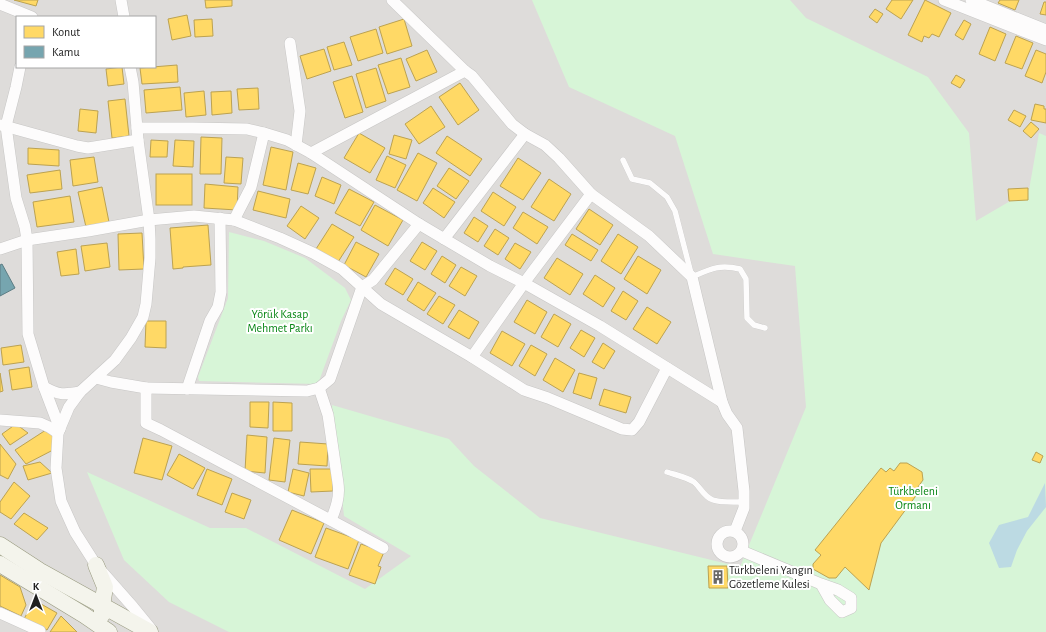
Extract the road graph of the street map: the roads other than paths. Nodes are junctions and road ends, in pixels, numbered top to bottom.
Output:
1 (121, 0) edge
2 (392, 0) edge
3 (944, 0) edge
4 (971, 0) edge
5 (0, 4) edge
6 (27, 16) edge
7 (124, 16) edge
8 (1046, 30) edge
9 (1046, 40) edge
10 (290, 43) dead end
11 (20, 68) edge
12 (130, 68) edge
13 (465, 71) junction
14 (3, 125) edge
15 (137, 128) junction
16 (264, 133) junction
17 (525, 134) junction
18 (138, 140) junction
19 (296, 145) junction
20 (311, 153) junction
21 (623, 160) dead end
22 (591, 194) junction
23 (220, 218) junction
24 (149, 220) junction
25 (234, 220) junction
26 (418, 224) junction
27 (444, 239) junction
28 (27, 240) junction
29 (0, 249) edge
30 (692, 277) junction
31 (524, 283) junction
32 (362, 287) junction
33 (765, 328) dead end
34 (472, 357) junction
35 (667, 368) junction
36 (96, 378) junction
37 (44, 387) junction
38 (146, 388) junction
39 (319, 388) junction
40 (187, 389) junction
41 (80, 392) junction
42 (722, 402) junction
43 (0, 420) edge
44 (59, 431) junction
45 (667, 472) dead end
46 (744, 502) junction
47 (331, 520) junction
48 (735, 531) junction
49 (0, 544) edge
50 (384, 548) dead end
51 (742, 551) junction
52 (0, 564) edge
53 (96, 565) junction
54 (821, 584) dead end
55 (102, 606) junction
56 (0, 613) edge
57 (40, 631) dead end
58 (102, 631) edge
59 (151, 632) edge

1 - 7 street
2 - 13 street
3 - 9 street
4 - 8 street
5 - 6 street
10 - 19 street
11 - 14 street
12 - 15 street
13 - 17 street
13 - 20 street
14 - 18 street
14 - 28 street
15 - 16 street
15 - 18 street
16 - 19 street
16 - 25 street
17 - 22 street
17 - 27 street
18 - 24 street
19 - 20 street
20 - 26 street
21 - 30 lane
22 - 30 street
22 - 31 street
23 - 24 street
23 - 25 street
23 - 40 street
24 - 28 street
24 - 36 street
25 - 32 street
26 - 27 street
26 - 32 street
27 - 31 street
28 - 29 street
28 - 37 street
30 - 33 lane
30 - 42 street
31 - 34 street
31 - 35 street
32 - 34 street
32 - 39 street
34 - 35 street
35 - 42 street
36 - 38 street
36 - 41 street
37 - 41 street
37 - 44 street
38 - 40 street
38 - 47 street
39 - 40 street
39 - 47 street
41 - 44 street
42 - 46 street
43 - 44 street
44 - 53 street
45 - 46 lane
46 - 48 street
47 - 50 street
48 - 51 street
48 - 51 street
49 - 55 main road
51 - 54 street
52 - 58 main road
53 - 55 main road
53 - 59 street
55 - 58 main road
55 - 59 main road
56 - 57 street

